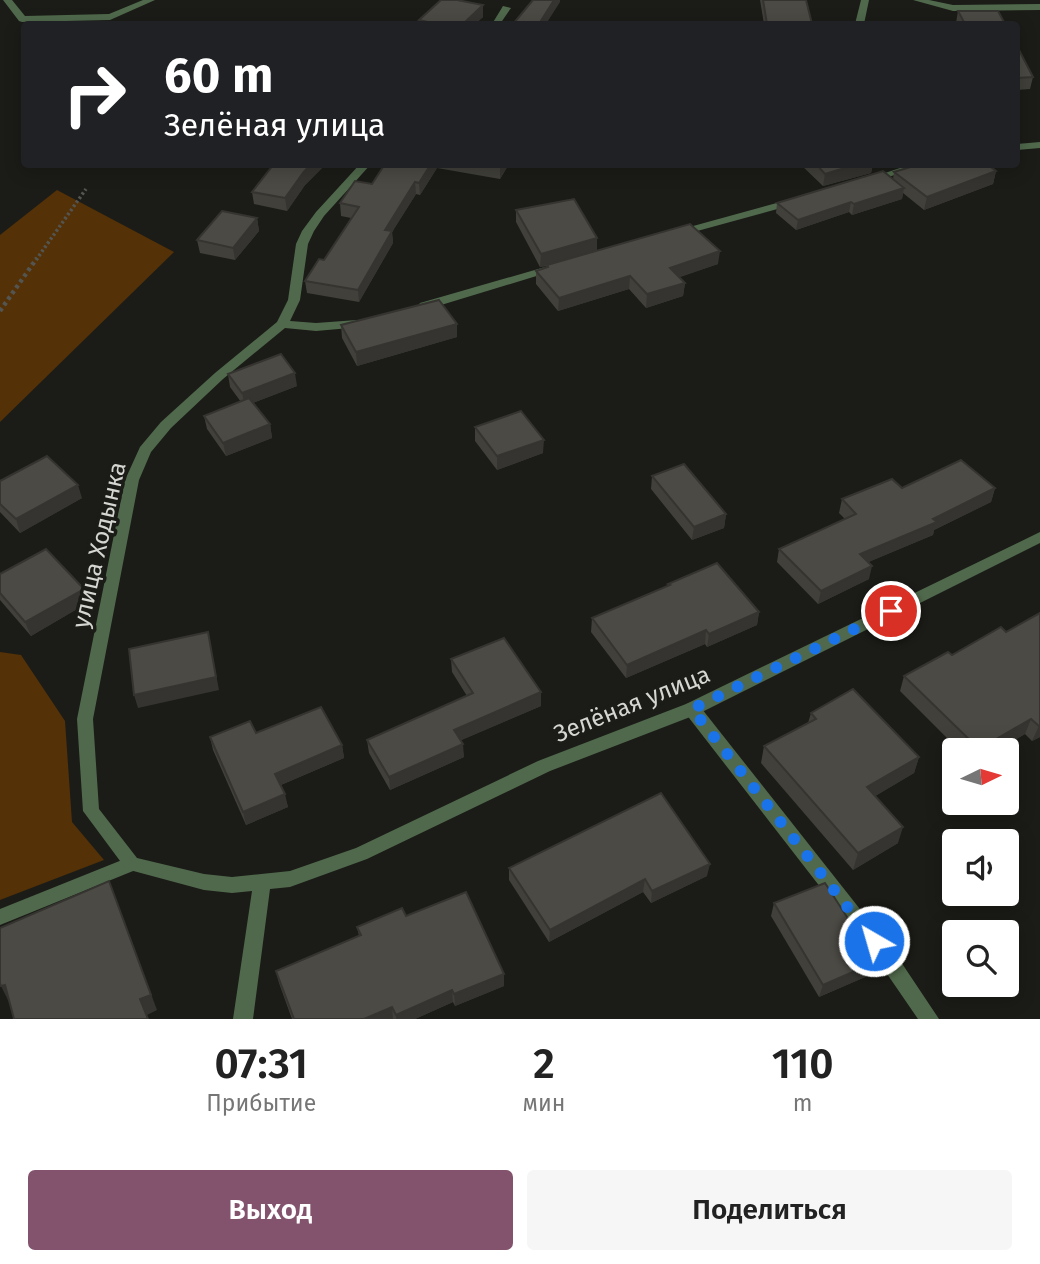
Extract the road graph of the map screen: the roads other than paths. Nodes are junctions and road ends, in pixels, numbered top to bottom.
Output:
1 (7, 0) edge
2 (150, 0) edge
3 (865, 0) edge
4 (917, 0) edge
5 (506, 8) dead end
6 (1040, 8) edge
7 (498, 21) edge
8 (860, 21) edge
9 (1040, 145) edge
10 (1020, 147) edge
11 (362, 168) edge
12 (911, 168) edge
13 (859, 183) edge
14 (805, 198) edge
15 (672, 235) edge
16 (565, 265) edge
17 (405, 312) edge
18 (367, 322) edge
19 (282, 324) junction
20 (1040, 537) edge
21 (692, 709) junction
22 (132, 864) junction
23 (262, 882) junction
24 (0, 917) edge
25 (243, 1019) edge
26 (929, 1019) edge

1 - 2 street
3 - 8 street
4 - 6 street
5 - 7 street
9 - 10 street
11 - 19 street, улица Ходынка
12 - 13 street
14 - 15 street
16 - 17 street
18 - 19 street
19 - 22 street, улица Ходынка
20 - 21 street, Зелёная улица
21 - 23 street, Зелёная улица
21 - 26 street
22 - 23 street, Зелёная улица
22 - 24 street
23 - 25 street

